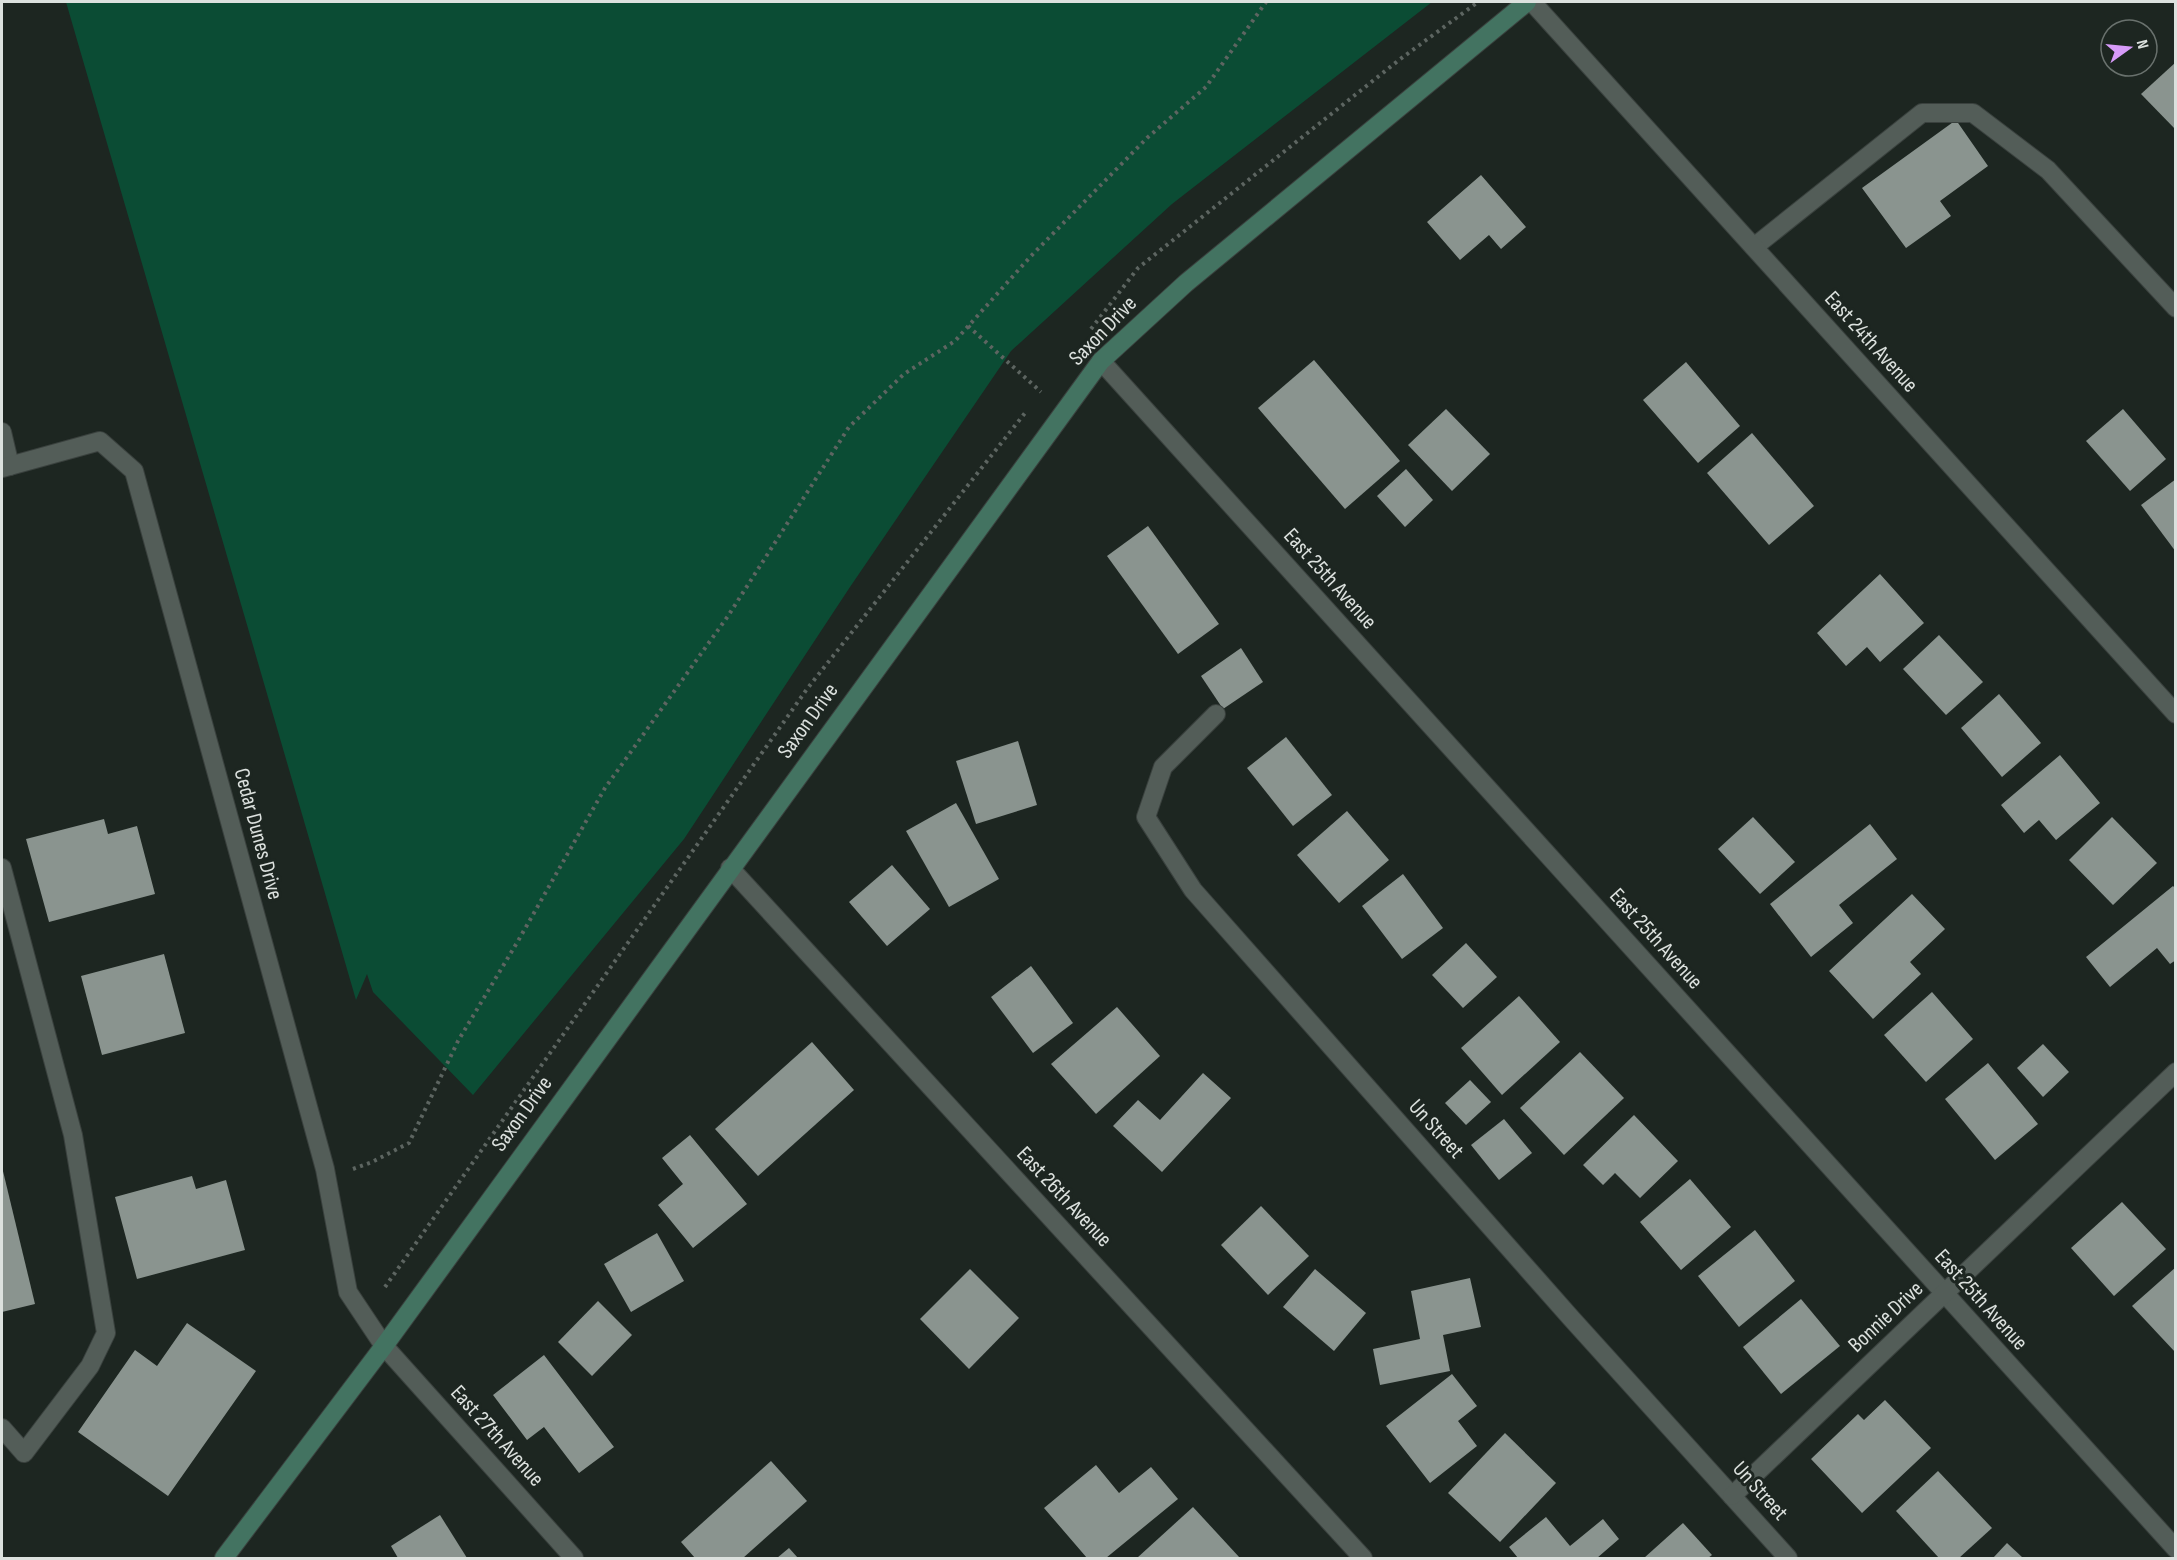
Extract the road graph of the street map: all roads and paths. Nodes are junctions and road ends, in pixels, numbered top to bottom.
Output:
1 (1266, 2) edge
2 (1527, 2) edge
3 (1532, 2) edge
4 (1754, 248) junction
5 (2175, 308) edge
6 (968, 326) junction
7 (1101, 361) junction
8 (1041, 392) dead end
9 (2, 432) edge
10 (6, 467) edge
11 (1216, 714) dead end
12 (2175, 714) edge
13 (2, 868) edge
14 (730, 868) junction
15 (2175, 1072) edge
16 (345, 1172) dead end
17 (1944, 1295) junction
18 (384, 1346) junction
19 (2, 1428) edge
20 (1732, 1496) junction
21 (2175, 1549) edge
22 (224, 1558) edge
23 (574, 1558) edge
24 (1363, 1558) edge
25 (1788, 1558) edge

1 - 6 path
2 - 7 street, Saxon Drive
3 - 4 street, East 24th Avenue
4 - 5 street
4 - 12 street, East 24th Avenue
6 - 8 path
6 - 16 path
7 - 14 street, Saxon Drive
7 - 17 street, East 25th Avenue
9 - 10 street
10 - 18 street, Cedar Dunes Drive
11 - 20 street, Un Street
13 - 19 street
14 - 18 street, Saxon Drive
14 - 24 street, East 26th Avenue
15 - 17 street, Bonnie Drive
17 - 20 street, Bonnie Drive
17 - 21 street, East 25th Avenue
18 - 22 street, Saxon Drive
18 - 23 street, East 27th Avenue
20 - 25 street, Un Street

